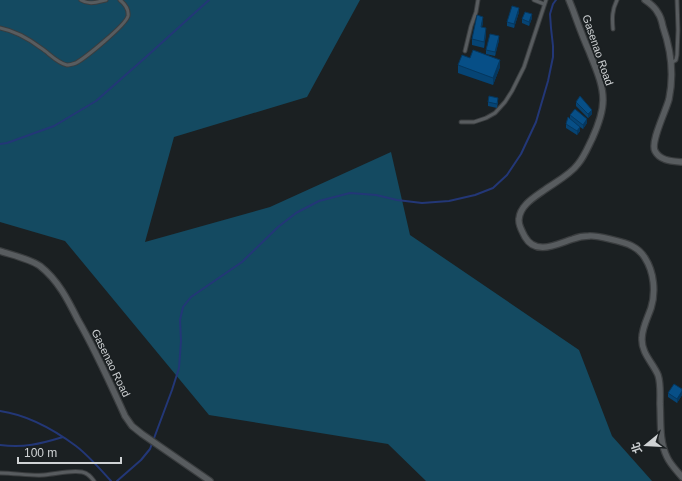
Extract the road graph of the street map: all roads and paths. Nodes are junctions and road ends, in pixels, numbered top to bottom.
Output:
1 (81, 0) edge
2 (106, 0) edge
3 (120, 0) edge
4 (478, 0) edge
5 (534, 0) edge
6 (546, 0) edge
7 (568, 0) edge
8 (617, 0) edge
9 (645, 0) edge
10 (677, 0) edge
11 (544, 4) junction
12 (0, 28) edge
13 (613, 28) dead end
14 (465, 51) dead end
15 (671, 64) junction
16 (461, 122) dead end
17 (682, 162) edge
18 (0, 251) edge
19 (0, 473) edge
20 (682, 477) edge
21 (94, 481) edge
22 (210, 481) edge

1 - 2 lane
3 - 12 lane
4 - 14 lane
5 - 11 lane
6 - 11 lane
7 - 20 street, Gasenao Road
8 - 13 lane
9 - 15 street
10 - 15 lane
11 - 16 lane
15 - 17 street
18 - 22 street, Gasenao Road
19 - 21 lane

